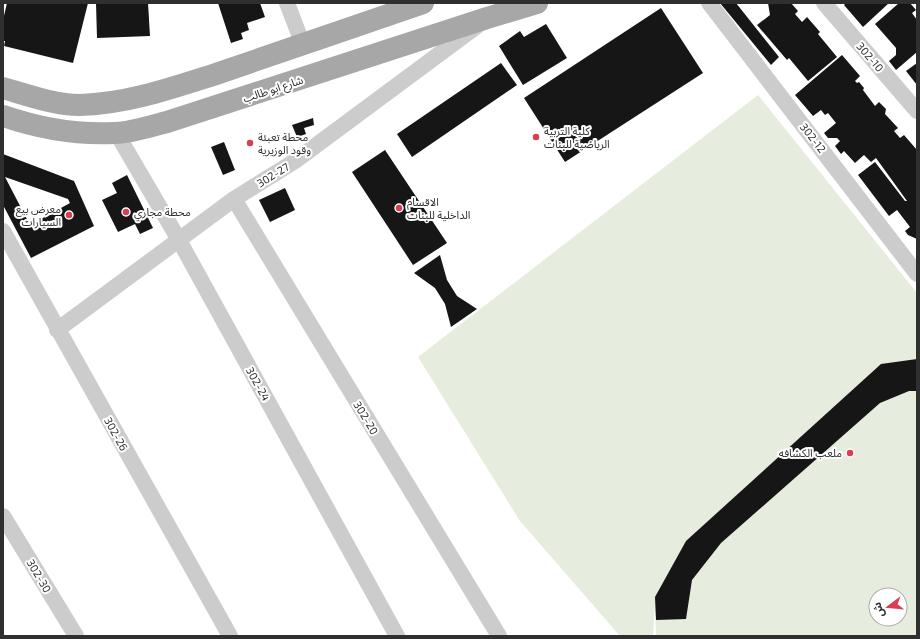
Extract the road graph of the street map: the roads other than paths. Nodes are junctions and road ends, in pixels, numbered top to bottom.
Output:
1 (287, 3) edge
2 (423, 3) edge
3 (537, 3) edge
4 (709, 3) edge
5 (824, 3) edge
6 (487, 18) junction
7 (303, 44) junction
8 (3, 88) edge
9 (917, 111) edge
10 (3, 116) edge
11 (117, 134) junction
12 (234, 200) junction
13 (3, 231) edge
14 (179, 240) junction
15 (917, 274) edge
16 (57, 330) junction
17 (3, 516) edge
18 (76, 636) edge
19 (230, 636) edge
20 (396, 636) edge
21 (499, 636) edge

1 - 7 street
2 - 7 main road
3 - 6 main road, شارع ابو طالب
4 - 15 street, 302-12
5 - 9 street, 302-10
6 - 11 main road, شارع ابو طالب
6 - 12 street, 302-27
7 - 8 main road
10 - 11 main road, شارع ابو طالب
11 - 14 street, 302-24
12 - 14 street, 302-27
12 - 21 street, 302-20
13 - 16 street, 302-26
14 - 16 street, 302-27
14 - 20 street, 302-24
16 - 19 street, 302-26
17 - 18 street, 302-30

